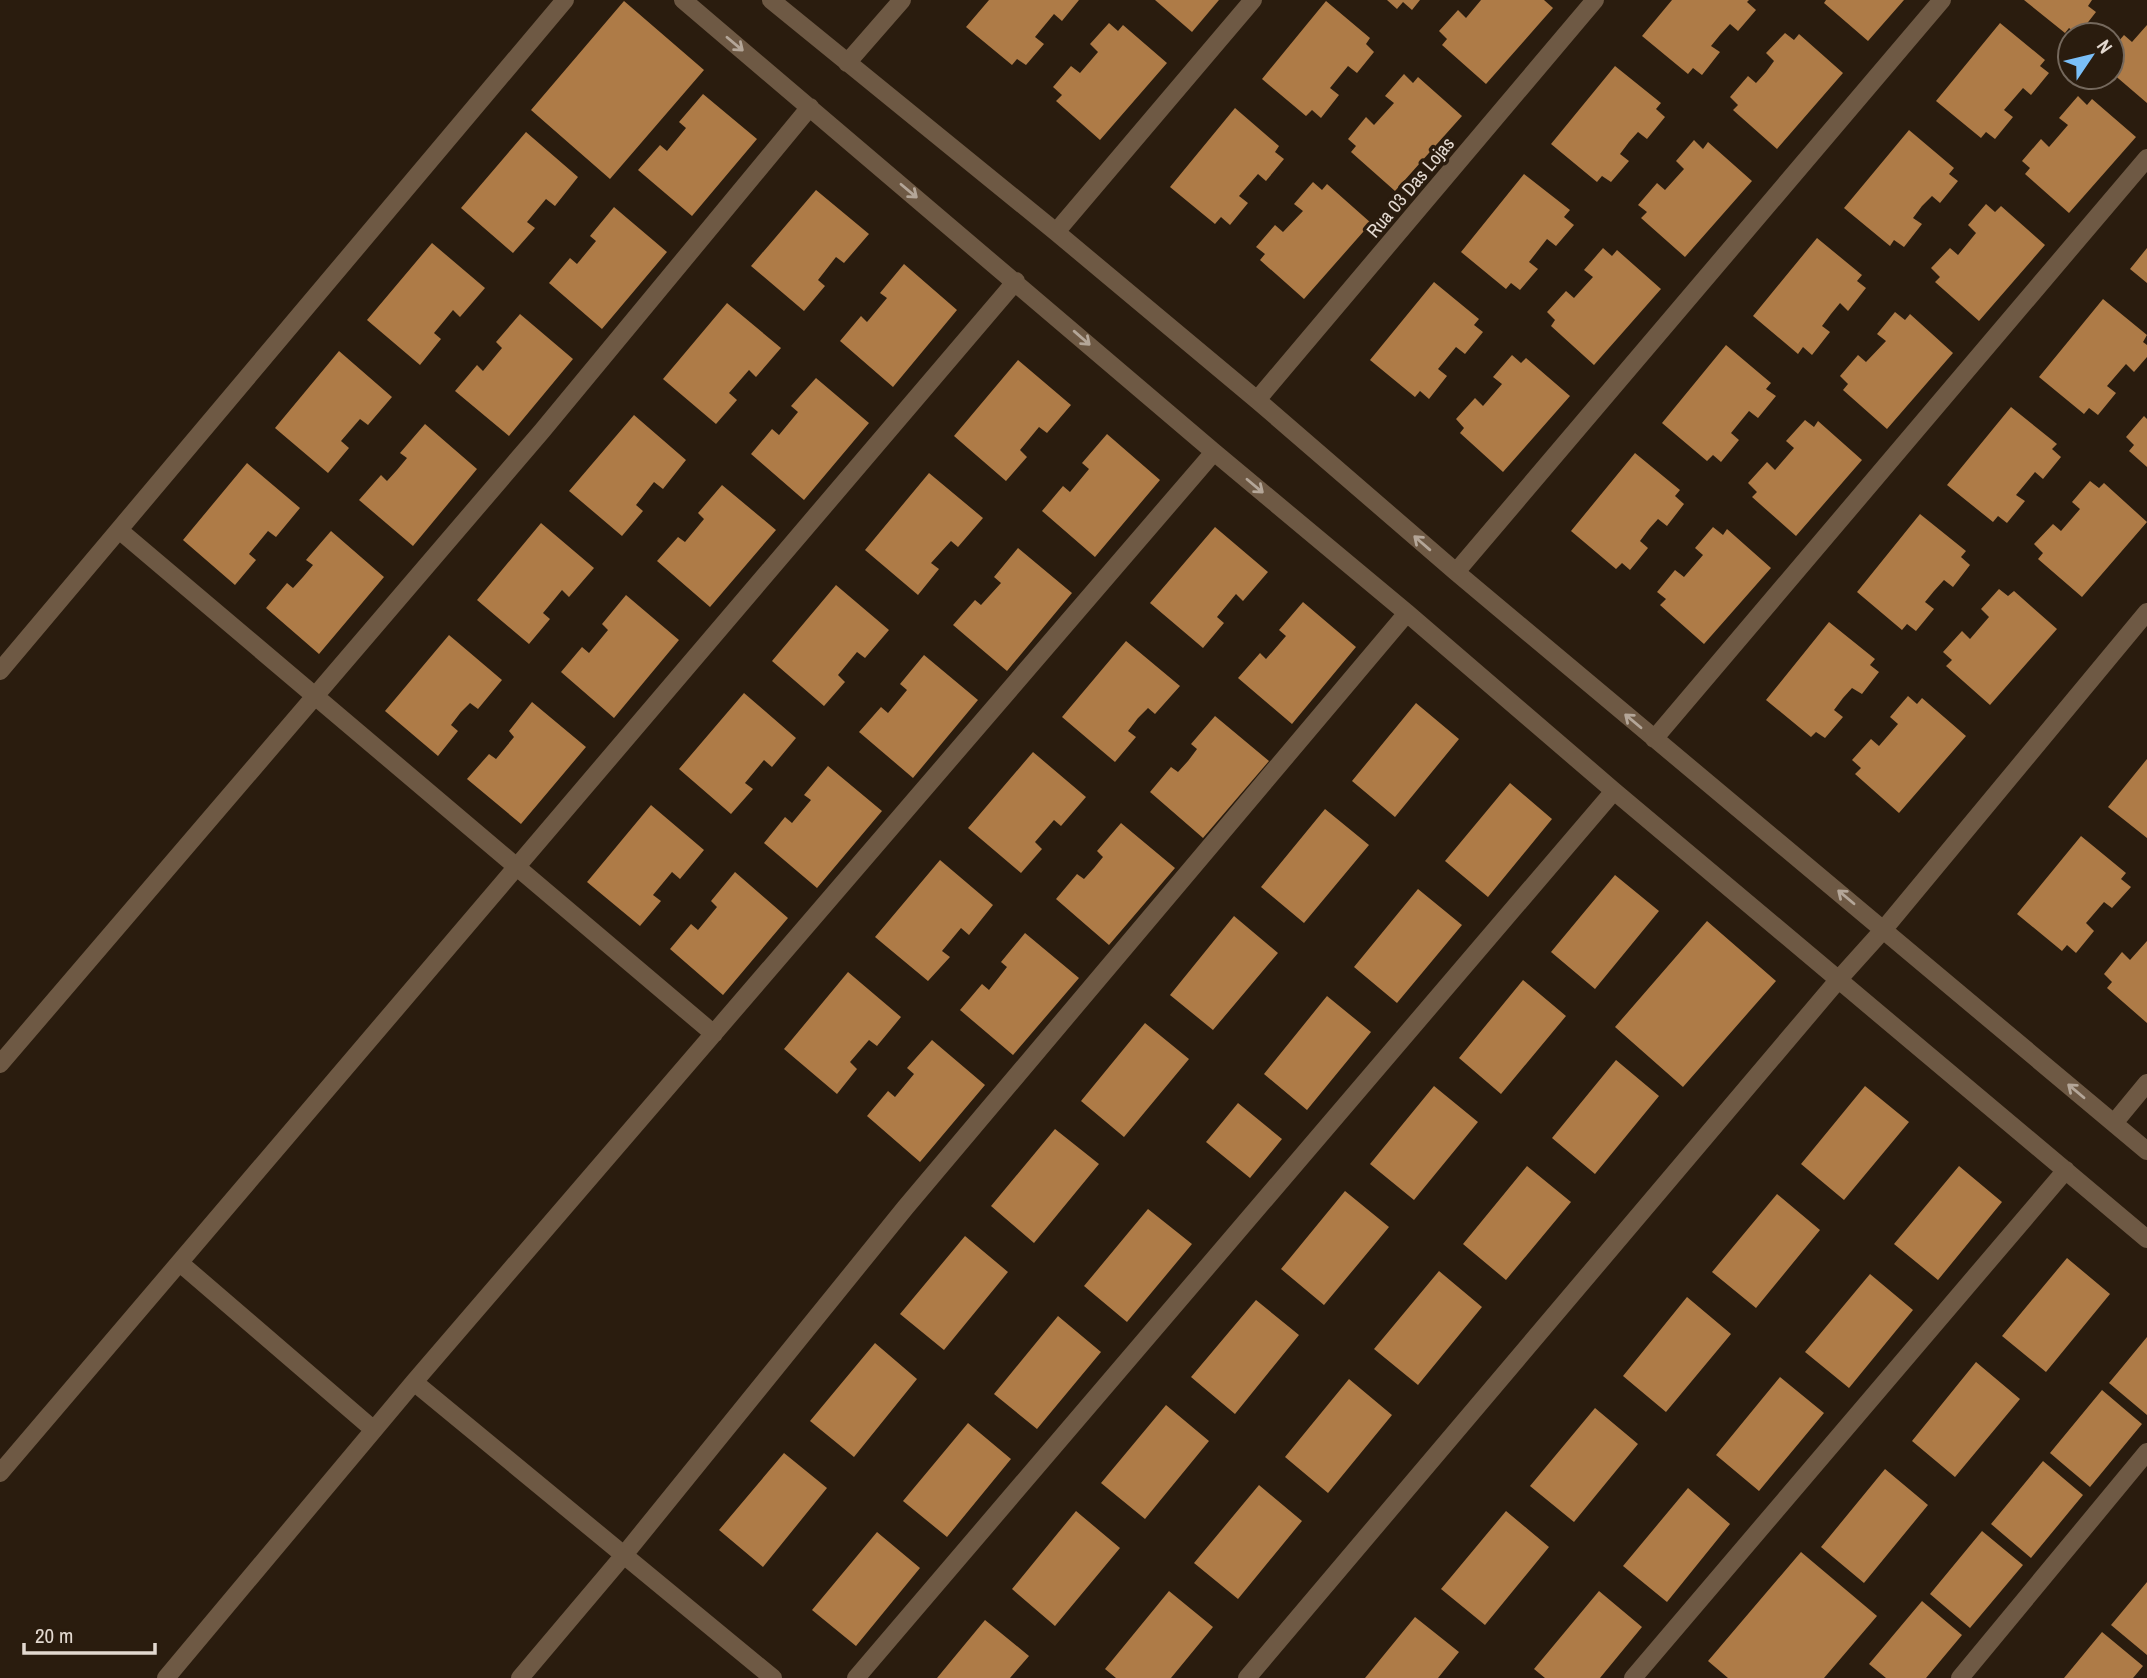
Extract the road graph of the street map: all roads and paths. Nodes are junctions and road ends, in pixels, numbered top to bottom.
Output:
1 (565, 0) edge
2 (683, 0) edge
3 (771, 0) edge
4 (902, 0) edge
5 (1253, 0) edge
6 (1595, 0) edge
7 (1942, 0) edge
8 (847, 64) junction
9 (810, 107) junction
10 (2147, 158) edge
11 (1056, 232) junction
12 (1016, 281) junction
13 (1257, 400) junction
14 (1214, 452) junction
15 (119, 530) junction
16 (1456, 572) junction
17 (1407, 612) junction
18 (2147, 612) edge
19 (0, 671) edge
20 (313, 696) junction
21 (1654, 739) junction
22 (1614, 791) junction
23 (517, 867) junction
24 (1884, 929) junction
25 (1839, 979) junction
26 (714, 1034) junction
27 (0, 1064) edge
28 (2147, 1083) edge
29 (2114, 1123) junction
30 (2147, 1151) edge
31 (2066, 1170) junction
32 (2147, 1239) edge
33 (180, 1263) junction
34 (414, 1382) junction
35 (374, 1430) junction
36 (2147, 1452) edge
37 (0, 1473) edge
38 (624, 1555) junction
39 (166, 1678) edge
40 (520, 1678) edge
41 (773, 1678) edge
42 (856, 1678) edge
43 (1247, 1678) edge
44 (1633, 1678) edge
45 (1960, 1678) edge

1 - 15 street
2 -> 9 street
3 - 8 street
4 - 8 street
5 - 11 street
6 - 13 street, Rua 03 Das Lojas
7 - 16 street
8 - 11 street
9 -> 12 street
9 - 20 street
10 - 21 street
11 - 13 street
12 -> 14 street
12 - 23 street
16 -> 13 street
14 -> 17 street
14 - 26 street
15 - 19 street
15 - 20 street
21 -> 16 street
17 - 22 street
17 - 38 street
18 - 24 street
20 - 23 street
20 - 27 street
24 -> 21 street
22 - 25 street
22 - 42 street
23 - 26 street
23 - 33 street
24 - 25 street
29 -> 24 street
25 - 31 street
25 - 43 street
26 - 34 street
28 - 29 street
29 - 30 street
31 - 32 street
31 - 44 street
33 - 35 street
33 - 37 street
34 - 35 street
34 - 38 street
35 - 39 street
36 - 45 street
38 - 40 street
38 - 41 street

